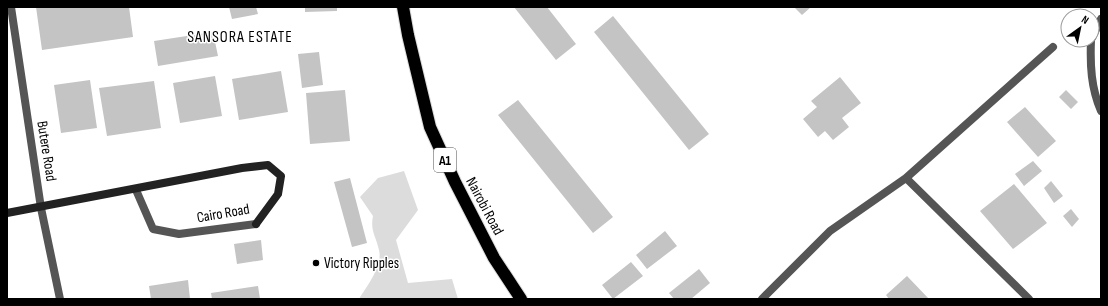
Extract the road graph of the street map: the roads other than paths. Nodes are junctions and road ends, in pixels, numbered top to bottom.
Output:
1 (12, 7) edge
2 (399, 7) edge
3 (403, 7) edge
4 (1053, 47) dead end
5 (1091, 48) edge
6 (1101, 111) edge
7 (906, 178) junction
8 (136, 190) junction
9 (42, 208) junction
10 (7, 213) edge
11 (60, 299) edge
12 (515, 299) edge
13 (521, 299) edge
14 (762, 299) edge
15 (1029, 299) edge

1 - 9 street, Butere Road
2 - 12 highway, Nairobi Road / A1
3 - 13 highway, Nairobi Road / A1
4 - 7 street
5 - 6 street
7 - 14 street
7 - 15 street
8 - 8 street, Cairo Road
8 - 9 street, Cairo Road
9 - 10 street, Cairo Road
9 - 11 street, Butere Road

